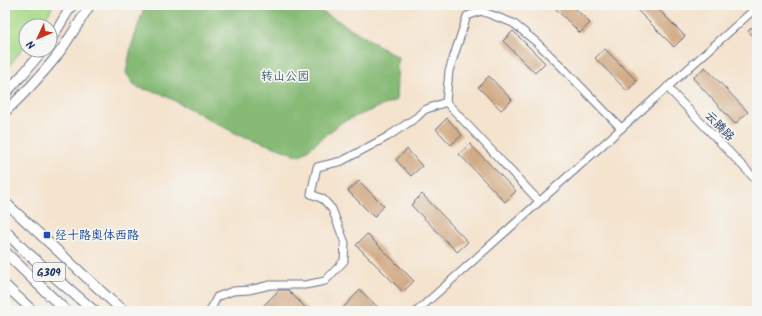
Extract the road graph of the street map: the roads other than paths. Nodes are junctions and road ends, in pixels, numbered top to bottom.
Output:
1 (72, 5) edge
2 (90, 5) edge
3 (757, 7) edge
4 (58, 28) edge
5 (36, 58) edge
6 (667, 87) junction
7 (5, 94) edge
8 (446, 102) junction
9 (5, 112) edge
10 (621, 128) junction
11 (757, 181) edge
12 (539, 201) junction
13 (5, 202) edge
14 (5, 231) edge
15 (5, 252) edge
16 (5, 285) edge
17 (33, 311) edge
18 (66, 311) edge
19 (94, 311) edge
20 (125, 311) edge
21 (210, 311) edge
22 (416, 311) edge

1 - 4 main road
2 - 9 main road
3 - 6 street
5 - 7 main road
6 - 10 street
6 - 11 street, 云腾路
8 - 10 street
8 - 12 street
8 - 21 street
10 - 12 street
12 - 22 street
13 - 20 main road
14 - 19 highway, G309
15 - 18 highway, G309
16 - 17 main road

